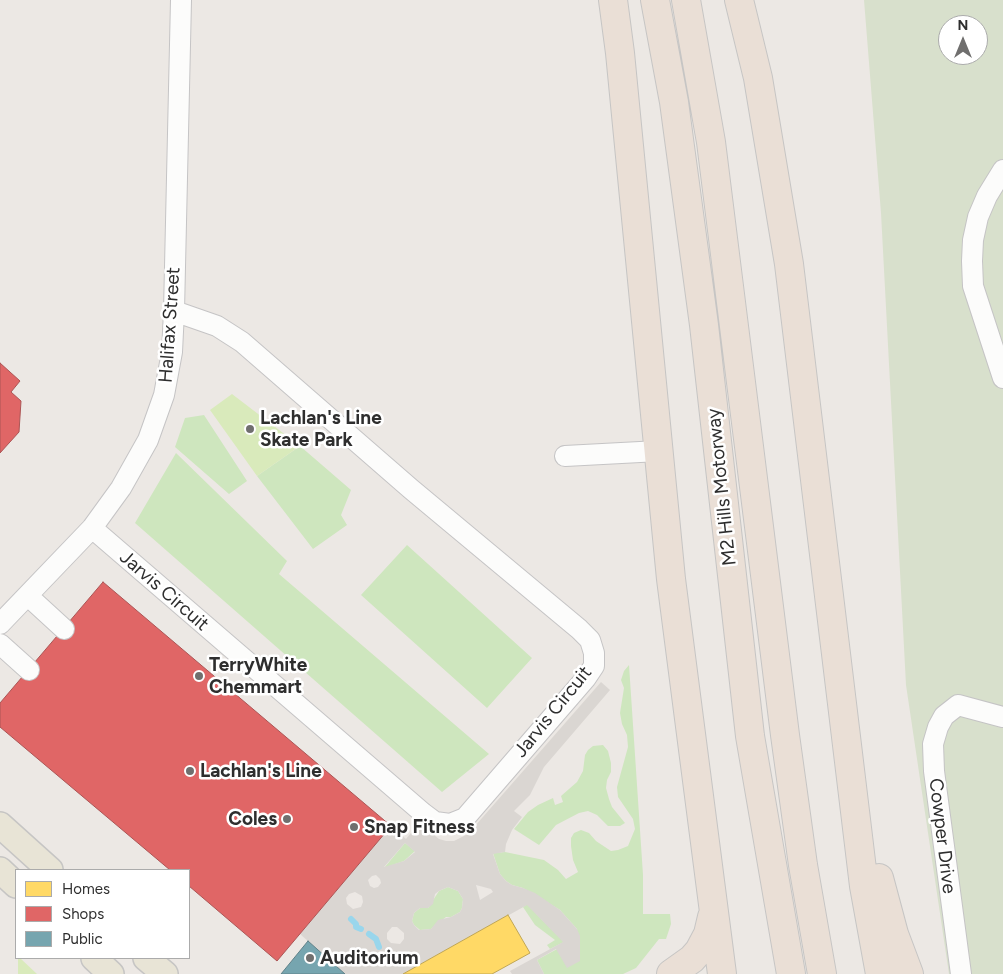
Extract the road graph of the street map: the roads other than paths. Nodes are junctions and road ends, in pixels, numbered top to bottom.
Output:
1 (181, 0) edge
2 (613, 0) edge
3 (655, 0) edge
4 (686, 0) edge
5 (739, 0) edge
6 (1003, 170) edge
7 (174, 311) junction
8 (1003, 378) edge
9 (659, 452) junction
10 (565, 456) dead end
11 (92, 528) junction
12 (28, 596) junction
13 (0, 624) edge
14 (64, 628) dead end
15 (0, 644) edge
16 (29, 670) dead end
17 (1003, 717) edge
18 (848, 740) junction
19 (0, 825) edge
20 (49, 869) edge
21 (0, 870) edge
22 (15, 884) edge
23 (714, 909) junction
24 (95, 959) edge
25 (147, 959) edge
26 (111, 974) edge
27 (165, 974) edge
28 (671, 974) edge
29 (722, 974) edge
30 (791, 974) edge
31 (822, 974) edge
32 (880, 974) edge
33 (909, 974) edge
34 (961, 974) edge

1 - 7 street, Halifax Street
2 - 9 highway
3 - 30 highway, M2 Hills Motorway
4 - 31 highway, M2 Hills Motorway
5 - 18 highway
6 - 8 street
7 - 11 street, Halifax Street
7 - 11 street, Jarvis Circuit
9 - 10 street
9 - 23 highway
11 - 12 street, Halifax Street
12 - 13 street, Halifax Street
12 - 14 street
15 - 16 street
17 - 34 street, Cowper Drive
18 - 32 highway
18 - 33 highway
19 - 20 main road
21 - 22 main road
23 - 28 highway
23 - 29 highway
24 - 26 main road
25 - 27 main road

